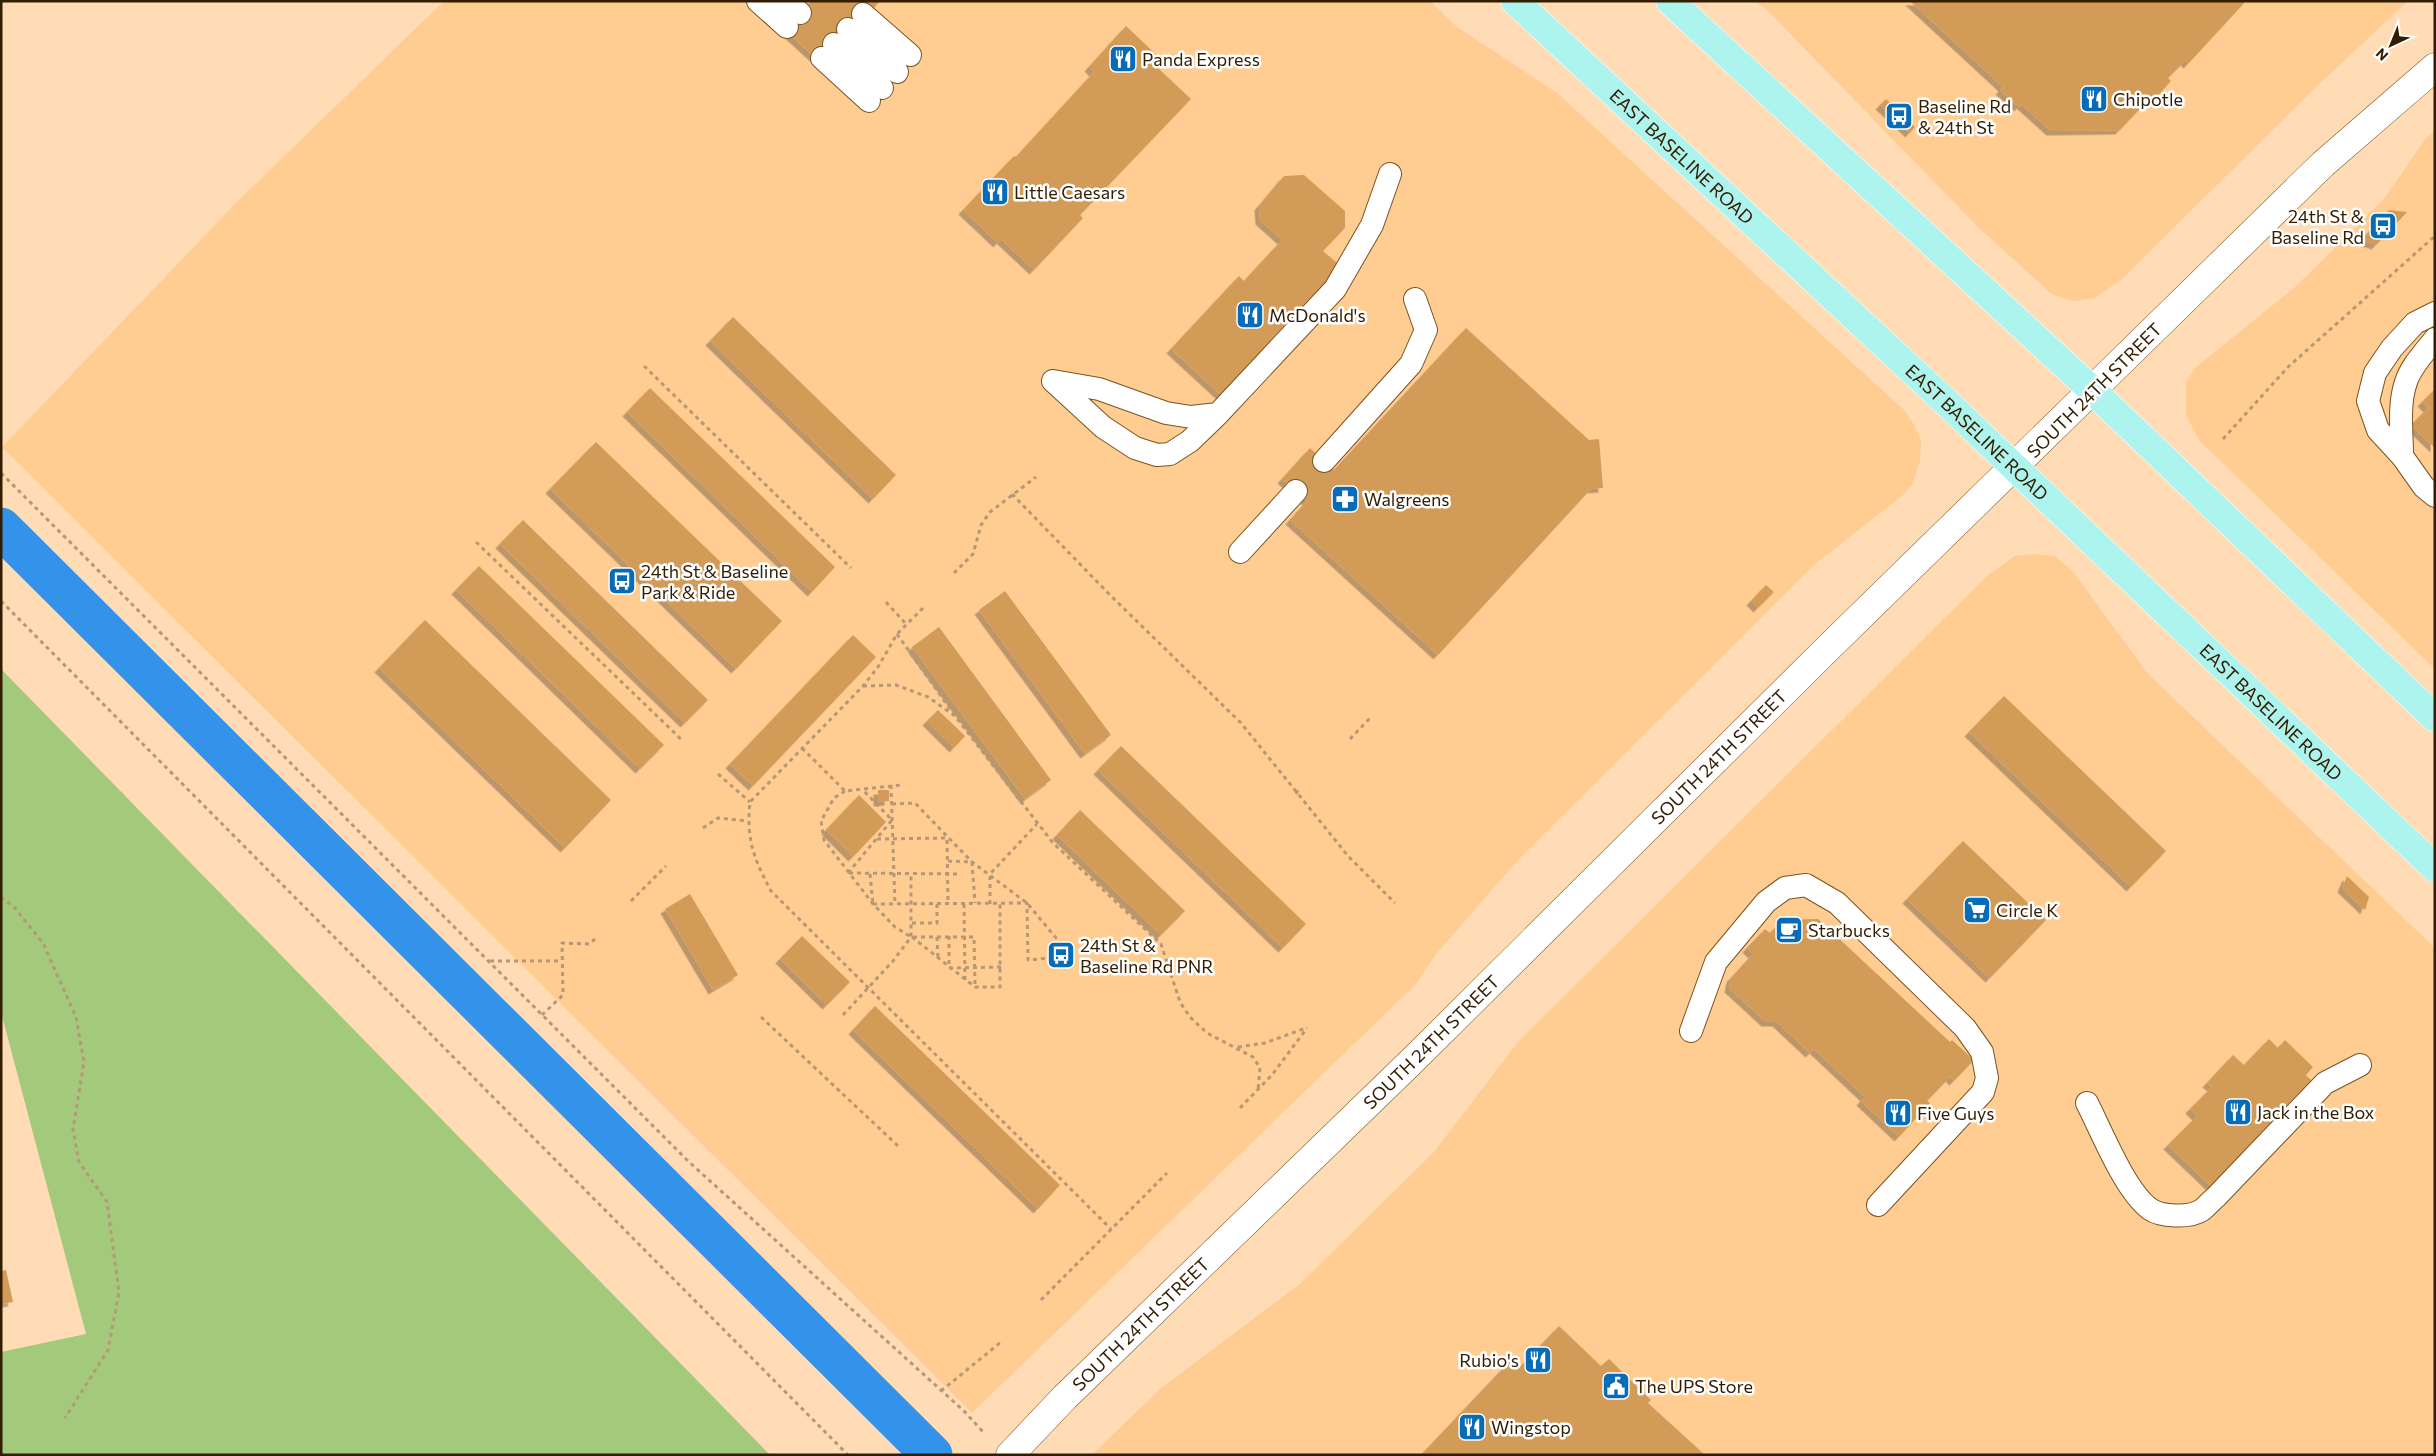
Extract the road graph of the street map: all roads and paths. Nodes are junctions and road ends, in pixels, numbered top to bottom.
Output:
1 (758, 1) edge
2 (1516, 1) edge
3 (1670, 1) edge
4 (791, 14) edge
5 (2435, 67) edge
6 (890, 79) joint
7 (1390, 174) dead end
8 (2435, 236) edge
9 (1415, 299) dead end
10 (2435, 313) edge
11 (2435, 339) edge
12 (644, 366) dead end
13 (2092, 390) junction
14 (1218, 414) junction
15 (2223, 438) dead end
16 (2402, 456) junction
17 (1324, 461) dead end
18 (2014, 468) junction
19 (1, 473) edge
20 (1036, 477) dead end
21 (1296, 491) dead end
22 (1012, 494) junction
23 (2435, 496) edge
24 (476, 542) dead end
25 (1240, 552) dead end
26 (851, 568) dead end
27 (954, 573) dead end
28 (1, 601) edge
29 (886, 602) dead end
30 (923, 608) dead end
31 (906, 624) junction
32 (897, 634) junction
33 (863, 686) junction
34 (955, 716) junction
35 (1372, 716) dead end
36 (2435, 718) edge
37 (1350, 739) dead end
38 (684, 741) dead end
39 (802, 748) junction
40 (718, 774) dead end
41 (892, 785) junction
42 (901, 785) dead end
43 (862, 789) junction
44 (1299, 789) dead end
45 (845, 791) junction
46 (1296, 794) junction
47 (750, 802) junction
48 (892, 804) junction
49 (892, 820) junction
50 (748, 821) junction
51 (1037, 824) junction
52 (702, 828) dead end
53 (947, 838) junction
54 (877, 839) junction
55 (894, 839) junction
56 (948, 861) junction
57 (972, 862) junction
58 (666, 866) dead end
59 (2435, 868) edge
60 (848, 873) junction
61 (870, 874) junction
62 (894, 874) junction
63 (911, 874) junction
64 (948, 874) junction
65 (958, 874) dead end
66 (990, 874) junction
67 (1, 896) edge
68 (631, 901) dead end
69 (974, 903) junction
70 (1000, 903) junction
71 (1027, 903) junction
72 (1395, 903) dead end
73 (873, 904) junction
74 (912, 904) junction
75 (937, 904) junction
76 (948, 904) junction
77 (964, 904) junction
78 (990, 904) junction
79 (895, 905) junction
80 (912, 923) junction
81 (912, 936) junction
82 (949, 936) junction
83 (965, 936) junction
84 (937, 937) junction
85 (595, 939) dead end
86 (938, 958) junction
87 (490, 961) junction
88 (562, 961) junction
89 (949, 968) junction
90 (965, 968) junction
91 (975, 968) junction
92 (1001, 968) junction
93 (965, 980) junction
94 (975, 987) junction
95 (868, 988) junction
96 (542, 1015) junction
97 (843, 1015) dead end
98 (761, 1017) dead end
99 (1692, 1031) dead end
100 (1238, 1047) junction
101 (807, 1050) dead end
102 (802, 1055) junction
103 (2360, 1065) dead end
104 (1258, 1091) junction
105 (2087, 1103) dead end
106 (1240, 1108) dead end
107 (898, 1146) dead end
108 (1167, 1173) dead end
109 (1878, 1205) dead end
110 (1111, 1229) junction
111 (1041, 1300) dead end
112 (1001, 1342) dead end
113 (941, 1390) junction
114 (65, 1418) dead end
115 (975, 1423) dead end
116 (848, 1455) edge
117 (1010, 1455) edge

1 - 4 lane
2 - 18 main road, EAST BASELINE ROAD
3 - 13 main road
5 - 13 main road, SOUTH 24TH STREET
6 - 6 lane
7 - 14 lane
8 - 15 path
9 - 17 lane
10 - 16 lane
11 - 16 lane
12 - 26 path
13 - 18 main road, SOUTH 24TH STREET
13 - 36 main road
14 - 14 lane
16 - 23 lane
18 - 59 main road, EAST BASELINE ROAD
18 - 117 main road, SOUTH 24TH STREET
19 - 87 path
20 - 22 path
21 - 25 lane
22 - 27 path
22 - 46 path
24 - 38 path
28 - 116 path
29 - 31 path
30 - 31 path
31 - 32 path
32 - 33 path
32 - 34 path
33 - 34 path
33 - 39 path
34 - 51 path
35 - 37 path
39 - 45 path
39 - 47 path
40 - 47 path
41 - 42 path
41 - 43 path
41 - 48 path
43 - 45 path
43 - 49 path
44 - 46 path
45 - 60 path
46 - 72 path
47 - 50 path
48 - 49 path
48 - 53 path
49 - 54 path
49 - 55 path
50 - 52 path
50 - 95 path
51 - 66 path
51 - 100 path
53 - 55 path
53 - 56 path
53 - 57 path
54 - 55 path
54 - 60 path
55 - 62 path
56 - 57 path
56 - 64 path
57 - 66 path
57 - 69 path
58 - 68 path
60 - 61 path
60 - 73 path
61 - 62 path
61 - 73 path
62 - 63 path
62 - 79 path
63 - 64 path
63 - 74 path
64 - 65 path
64 - 76 path
66 - 71 path
66 - 78 path
67 - 114 path
69 - 77 path
69 - 78 path
70 - 71 path
70 - 78 path
70 - 92 path
71 - 71 path
73 - 79 path
73 - 81 path
74 - 75 path
74 - 79 path
74 - 80 path
75 - 76 path
75 - 80 path
76 - 77 path
77 - 83 path
80 - 81 path
81 - 84 path
81 - 86 path
81 - 95 path
82 - 83 path
82 - 84 path
82 - 89 path
83 - 90 path
83 - 91 path
84 - 86 path
85 - 88 path
86 - 89 path
87 - 88 path
87 - 96 path
88 - 96 path
89 - 90 path
89 - 93 path
90 - 91 path
90 - 93 path
91 - 92 path
91 - 94 path
92 - 94 path
93 - 94 path
95 - 97 path
95 - 110 path
96 - 113 path
98 - 102 path
99 - 109 lane
100 - 104 path
100 - 104 path
101 - 102 path
102 - 107 path
103 - 105 lane
104 - 106 path
108 - 110 path
110 - 111 path
112 - 113 path
113 - 115 path

